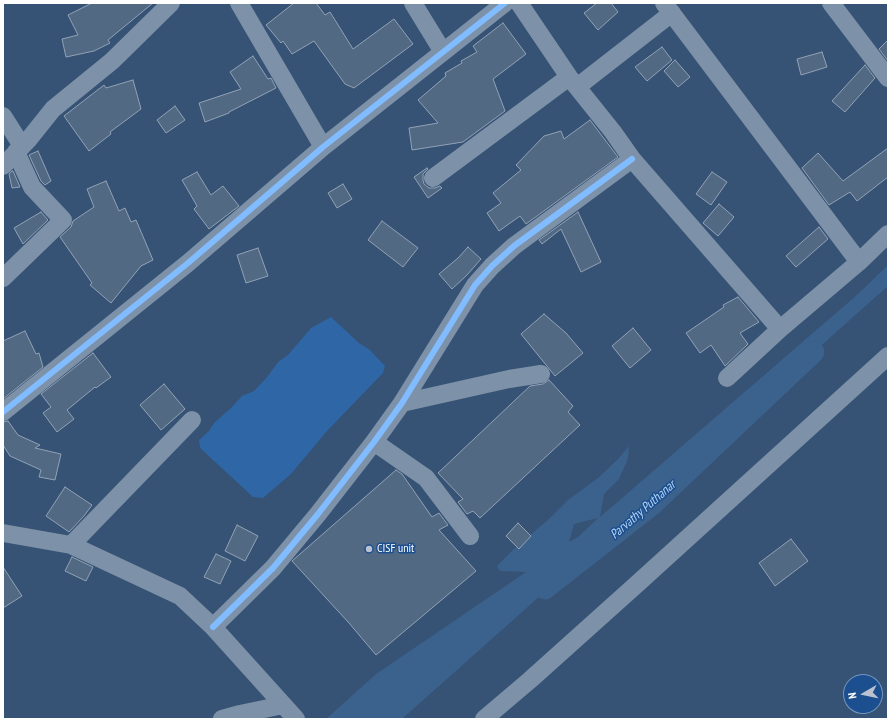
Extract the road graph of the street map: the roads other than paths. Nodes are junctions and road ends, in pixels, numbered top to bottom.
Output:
1 (171, 3) edge
2 (239, 3) edge
3 (413, 3) edge
4 (505, 3) edge
5 (519, 3) edge
6 (831, 3) edge
7 (668, 8) edge
8 (443, 52) junction
9 (888, 78) edge
10 (573, 82) junction
11 (3, 116) edge
12 (323, 147) junction
13 (19, 149) junction
14 (632, 159) junction
15 (3, 166) edge
16 (433, 178) dead end
17 (888, 234) edge
18 (859, 262) junction
19 (3, 278) edge
20 (780, 329) junction
21 (888, 356) edge
22 (541, 374) dead end
23 (727, 378) dead end
24 (402, 403) junction
25 (3, 412) edge
26 (192, 420) dead end
27 (374, 442) junction
28 (3, 533) edge
29 (470, 536) dead end
30 (71, 545) junction
31 (213, 627) junction
32 (283, 705) junction
33 (222, 719) edge
34 (296, 719) edge
35 (484, 719) edge

1 - 13 street
2 - 12 street
3 - 8 street
4 - 8 street
5 - 10 street
6 - 9 street
7 - 10 street
7 - 18 street
8 - 12 street
10 - 14 street
10 - 16 street
11 - 13 street
12 - 25 street
13 - 15 street
13 - 19 street
14 - 20 street
14 - 24 street
17 - 18 street
18 - 20 street
20 - 23 street
21 - 35 street
22 - 24 street
24 - 27 street
26 - 30 street
27 - 29 street
27 - 31 street
28 - 30 street
30 - 31 street
31 - 32 street
32 - 33 street
32 - 34 street

